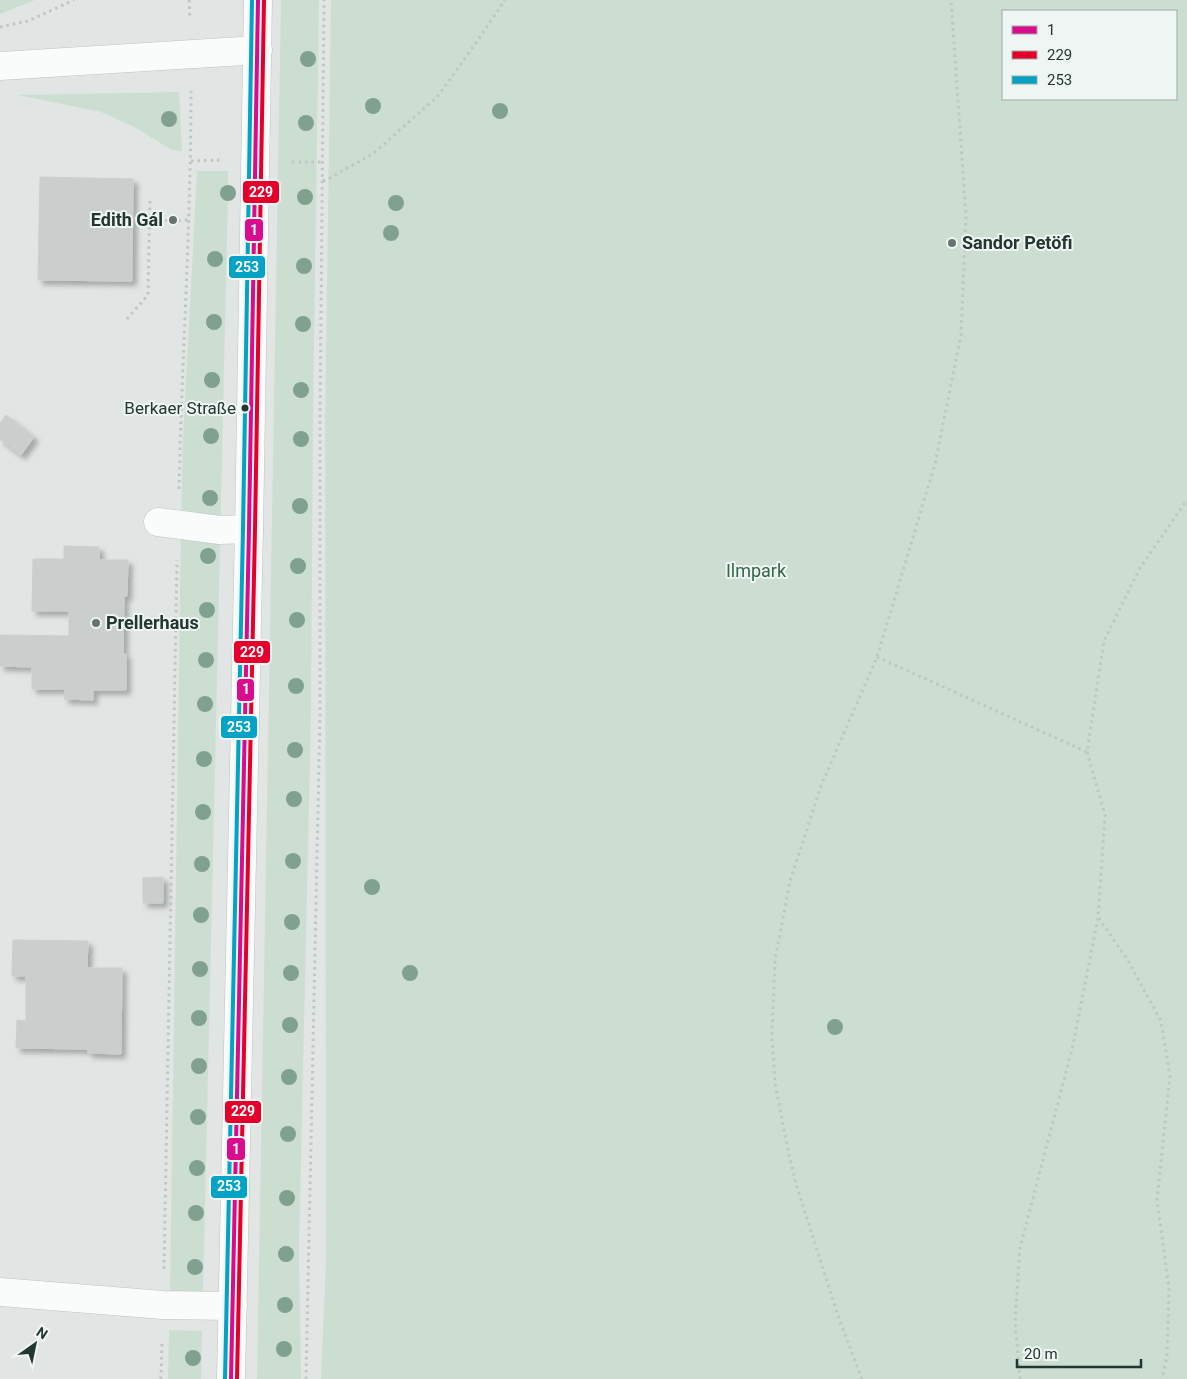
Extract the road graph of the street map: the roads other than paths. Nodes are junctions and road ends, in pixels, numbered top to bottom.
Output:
1 (258, 0) edge
2 (258, 50) junction
3 (0, 66) edge
4 (168, 523) road end
5 (249, 529) junction
6 (0, 1292) edge
7 (233, 1306) junction
8 (231, 1379) edge

1 - 2 street
2 - 3 street
2 - 5 street
4 - 5 street
5 - 7 street
6 - 7 street
7 - 8 street

